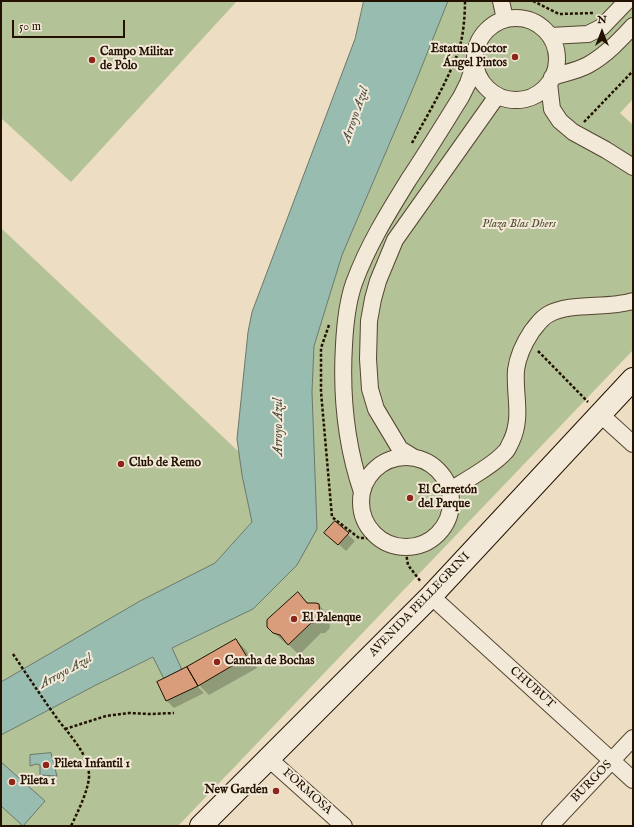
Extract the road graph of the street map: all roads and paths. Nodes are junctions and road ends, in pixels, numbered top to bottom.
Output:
1 (465, 1) edge
2 (501, 1) edge
3 (533, 1) edge
4 (628, 1) edge
5 (597, 9) dead end
6 (505, 19) junction
7 (633, 26) edge
8 (550, 36) junction
9 (475, 63) junction
10 (633, 71) edge
11 (551, 80) junction
12 (497, 96) junction
13 (573, 132) junction
14 (409, 149) dead end
15 (633, 167) edge
16 (633, 301) edge
17 (526, 340) junction
18 (633, 379) edge
19 (601, 415) junction
20 (633, 444) edge
21 (413, 457) junction
22 (450, 490) junction
23 (362, 492) junction
24 (405, 548) junction
25 (431, 596) junction
26 (13, 654) dead end
27 (174, 713) dead end
28 (65, 729) junction
29 (633, 738) edge
30 (269, 759) junction
31 (612, 761) junction
32 (633, 780) edge
33 (71, 826) edge
34 (201, 826) edge
35 (344, 826) edge
36 (550, 826) edge

1 - 14 path
2 - 6 street
3 - 5 path
4 - 8 street
6 - 8 street
6 - 9 street
7 - 11 street
8 - 11 street
9 - 12 street
9 - 23 street
10 - 13 path
11 - 12 street
11 - 13 street
12 - 21 street
13 - 15 street
16 - 17 street
17 - 19 path
17 - 22 street
18 - 19 main road, AVENIDA PELLEGRINI
19 - 20 street
19 - 25 main road, AVENIDA PELLEGRINI
21 - 22 street
21 - 23 street
22 - 24 street
23 - 24 street
24 - 25 path
25 - 30 main road, AVENIDA PELLEGRINI
25 - 31 street, CHUBUT
26 - 28 path
27 - 28 path
28 - 33 path
29 - 31 street, BURGOS
30 - 34 main road, AVENIDA PELLEGRINI
30 - 35 street, FORMOSA
31 - 32 street, CHUBUT
31 - 36 street, BURGOS

